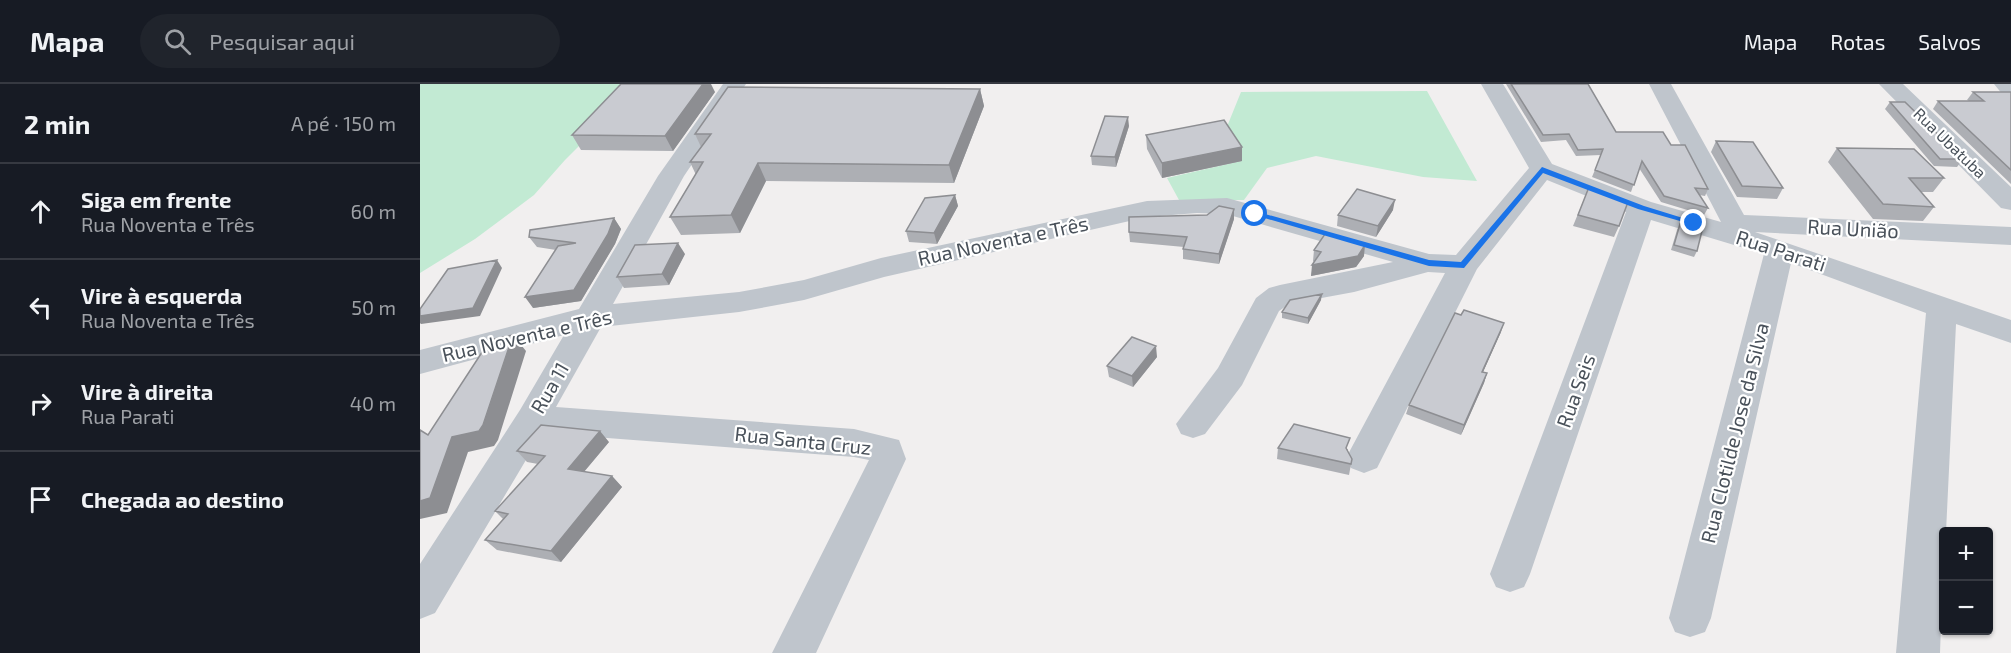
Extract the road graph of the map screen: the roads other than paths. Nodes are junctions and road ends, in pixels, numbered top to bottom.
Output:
1 (735, 84) edge
2 (1492, 84) edge
3 (1660, 84) edge
4 (1890, 84) edge
5 (2005, 84) edge
6 (2011, 90) edge
7 (1542, 169) junction
8 (2011, 202) edge
9 (1641, 208) junction
10 (1694, 223) junction
11 (1735, 223) junction
12 (2011, 236) edge
13 (1780, 249) junction
14 (1429, 263) junction
15 (1464, 265) junction
16 (1942, 306) junction
17 (591, 317) junction
18 (2011, 332) edge
19 (420, 362) edge
20 (532, 419) junction
21 (1193, 424) dead end
22 (1364, 458) dead end
23 (1510, 574) dead end
24 (420, 600) edge
25 (1690, 618) dead end
26 (794, 653) edge
27 (1918, 653) edge

1 - 17 street, Rua 11
2 - 7 street
3 - 11 street
4 - 8 street, Rua Ubatuba
5 - 6 street
7 - 9 street, Rua Parati
7 - 15 street
9 - 10 street, Rua Parati
9 - 23 street, Rua Seis
10 - 11 street, Rua União
10 - 13 street, Rua Parati
11 - 12 street, Rua União
13 - 16 street, Rua Parati
13 - 25 street, Rua Clotilde Jose da Silva
14 - 15 street, Rua Noventa e Três
14 - 17 street, Rua Noventa e Três
14 - 21 street
15 - 22 street
16 - 18 street, Rua Parati
16 - 27 street
17 - 19 street, Rua Noventa e Três
17 - 20 street, Rua 11
20 - 24 street, Rua 11
20 - 26 street, Rua Santa Cruz

